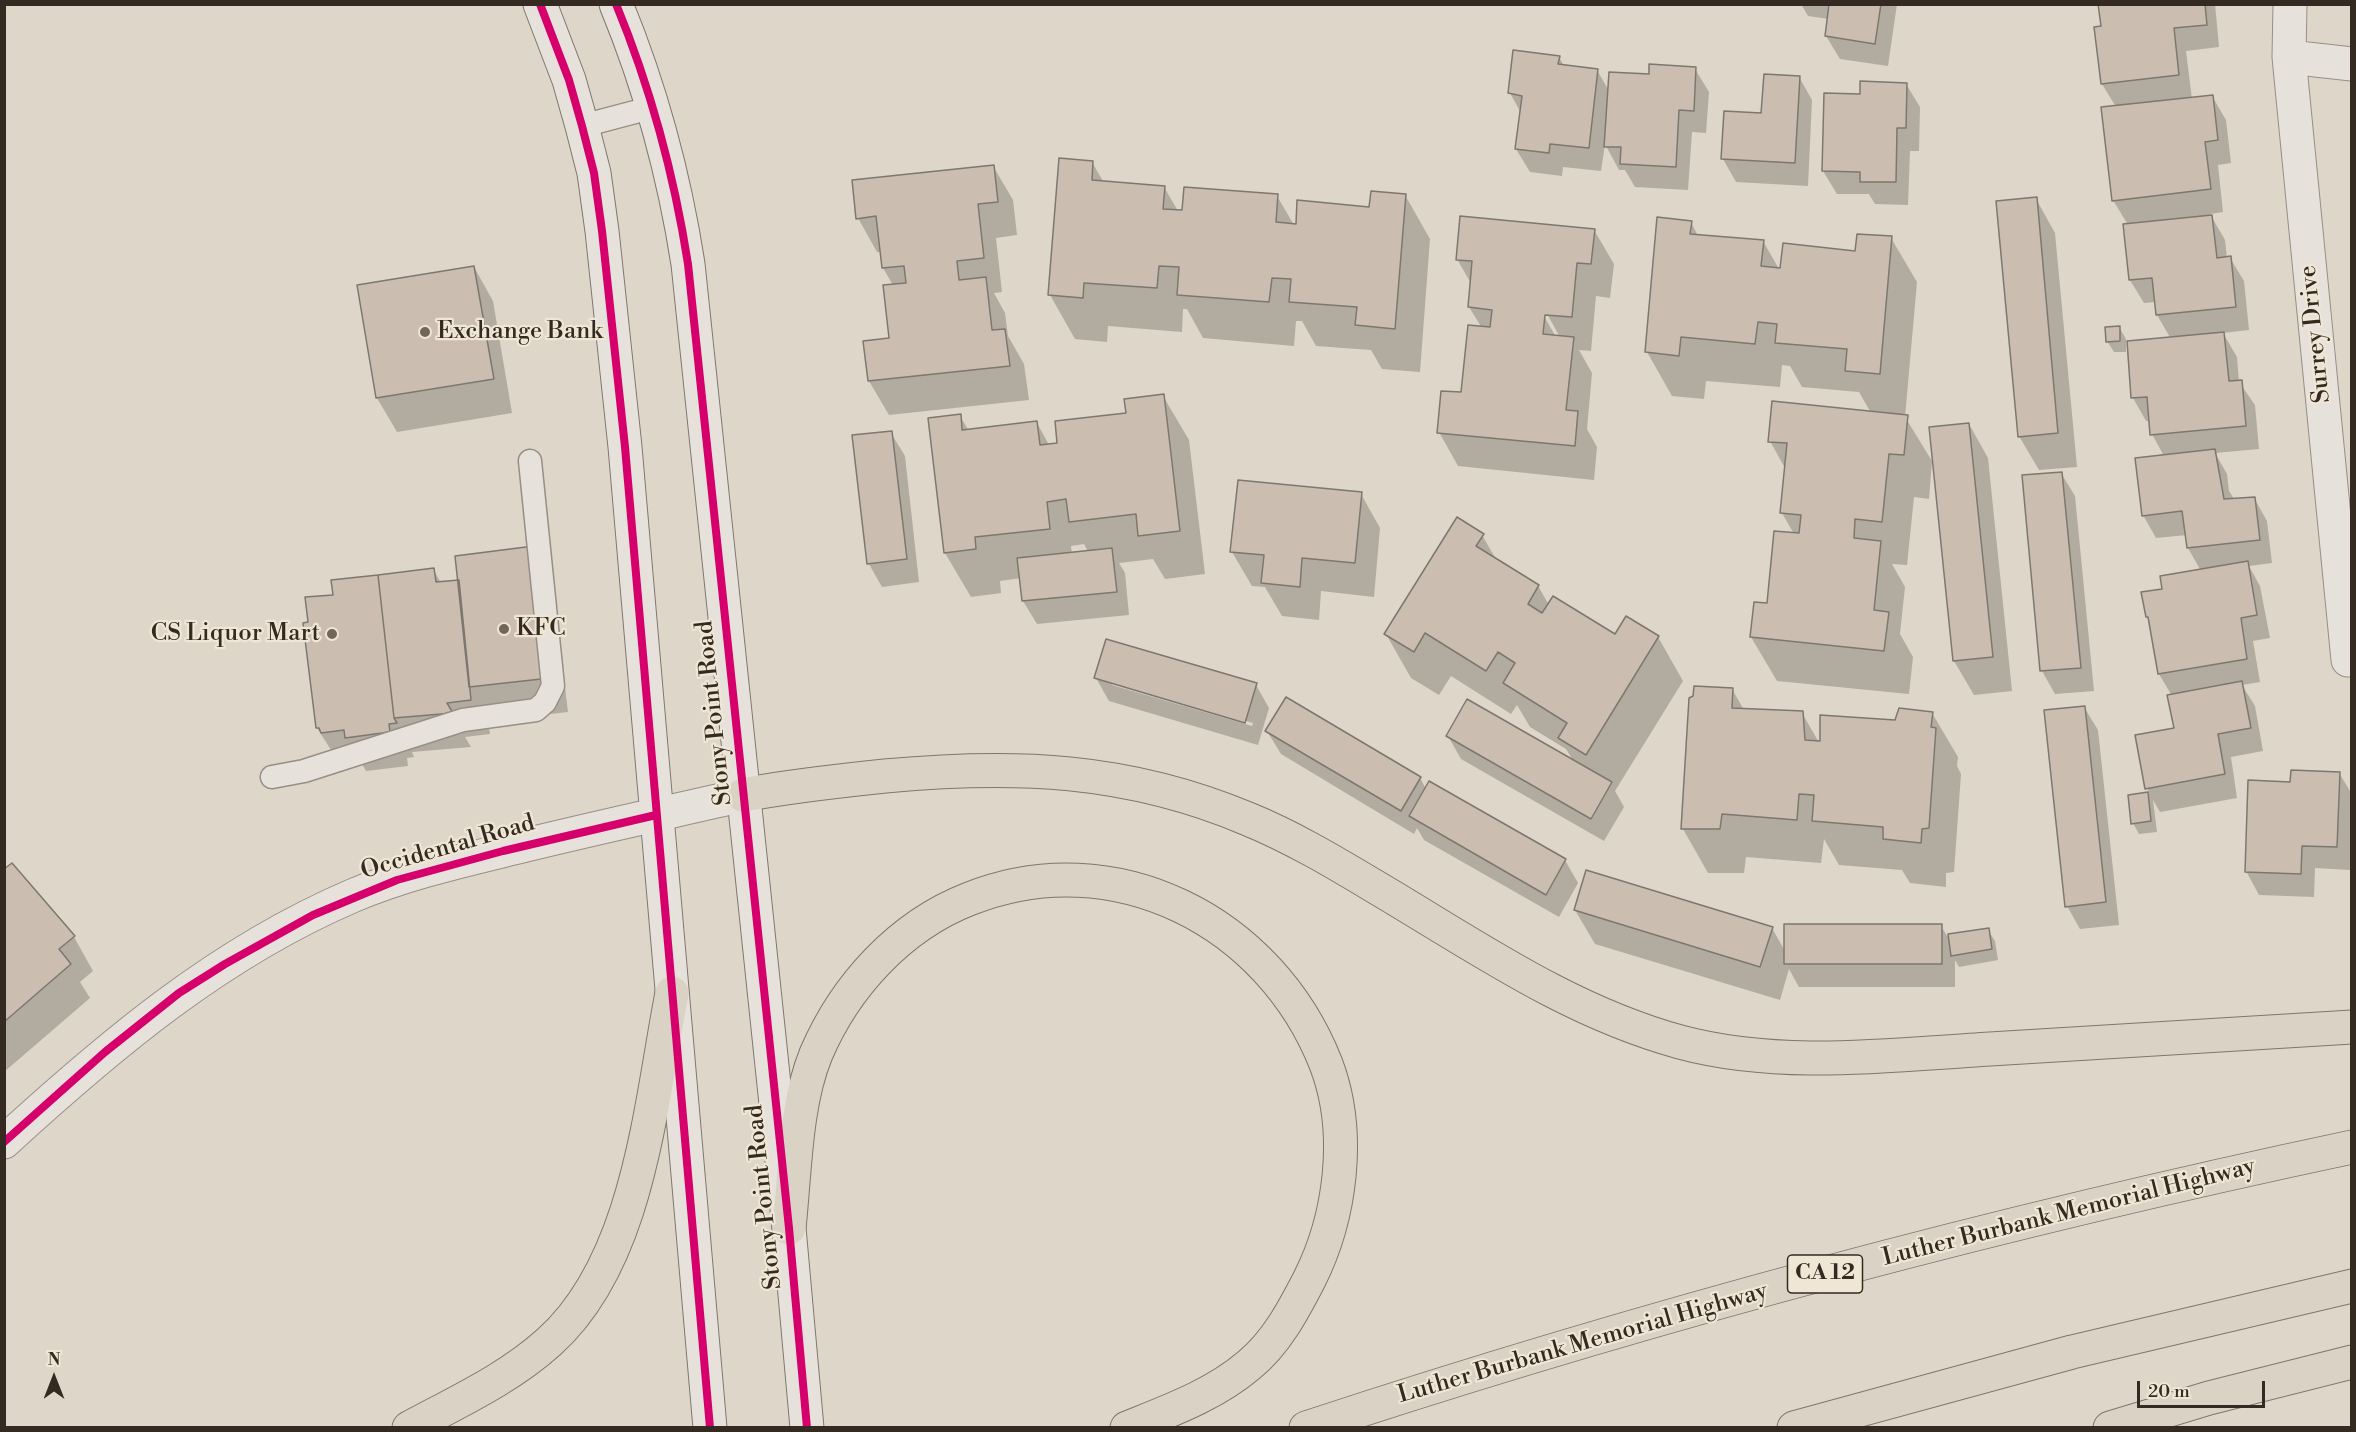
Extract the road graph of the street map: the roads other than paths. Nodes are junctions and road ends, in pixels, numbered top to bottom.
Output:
1 (540, 4) edge
2 (616, 4) edge
3 (2290, 4) edge
4 (2289, 57) junction
5 (2352, 64) edge
6 (654, 107) junction
7 (582, 126) junction
8 (530, 461) dead end
9 (2352, 660) edge
10 (272, 777) dead end
11 (743, 795) junction
12 (656, 815) junction
13 (672, 993) junction
14 (2352, 1027) edge
15 (4, 1142) edge
16 (2352, 1147) edge
17 (789, 1228) junction
18 (2352, 1286) edge
19 (2352, 1362) edge
20 (409, 1428) edge
21 (710, 1428) edge
22 (807, 1428) edge
23 (1127, 1428) edge
24 (1306, 1428) edge
25 (1794, 1428) edge
26 (2109, 1428) edge

1 - 7 main road
2 - 6 main road, Stony Point Road
3 - 4 main road, Surrey Drive
4 - 5 main road
4 - 9 main road, Surrey Drive
6 - 7 lane
6 - 11 main road, Stony Point Road
7 - 12 main road
8 - 10 lane
11 - 12 main road, Occidental Road
11 - 14 highway
11 - 17 main road, Stony Point Road
12 - 13 main road
12 - 15 main road, Occidental Road
13 - 20 highway
13 - 21 main road
16 - 24 highway, Luther Burbank Memorial Highway / CA 12
17 - 22 main road, Stony Point Road
17 - 23 highway
18 - 25 highway
19 - 26 highway

